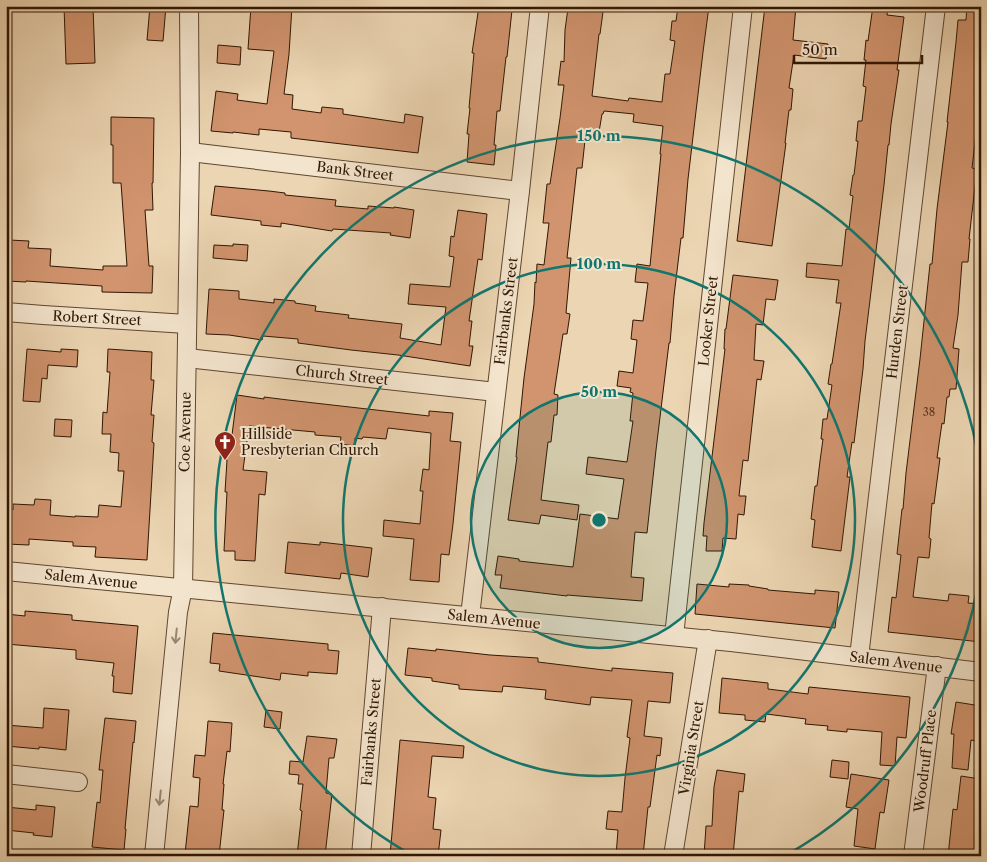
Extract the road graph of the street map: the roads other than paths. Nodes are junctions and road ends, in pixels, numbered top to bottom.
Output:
1 (190, 6) edge
2 (540, 6) edge
3 (743, 6) edge
4 (936, 6) edge
5 (190, 152) junction
6 (520, 191) junction
7 (6, 312) edge
8 (187, 324) junction
9 (187, 358) junction
10 (496, 392) junction
11 (6, 571) edge
12 (183, 588) junction
13 (382, 607) junction
14 (470, 616) junction
15 (674, 636) junction
16 (708, 639) junction
17 (859, 657) junction
18 (936, 666) junction
19 (981, 672) edge
20 (6, 774) edge
21 (78, 782) dead end
22 (154, 856) edge
23 (361, 856) edge
24 (673, 856) edge
25 (913, 856) edge

1 - 5 street, Coe Avenue
2 - 6 street, Fairbanks Street
3 - 15 street, Looker Street
4 - 17 street, Hurden Street
5 - 6 street, Bank Street
5 - 8 street, Coe Avenue
6 - 10 street, Fairbanks Street
7 - 8 street, Robert Street
8 - 9 street, Coe Avenue
9 - 10 street, Church Street
9 - 12 street, Coe Avenue
10 - 14 street, Fairbanks Street
11 - 12 street, Salem Avenue
12 - 13 street, Salem Avenue
12 -> 22 street, Coe Avenue
13 - 14 street, Salem Avenue
13 - 23 street, Fairbanks Street
14 - 15 street, Salem Avenue
15 - 16 street, Salem Avenue
16 - 17 street, Salem Avenue
16 - 24 street, Virginia Street
17 - 18 street, Salem Avenue
18 - 19 street, Salem Avenue
18 - 25 street, Woodruff Place
20 - 21 street

